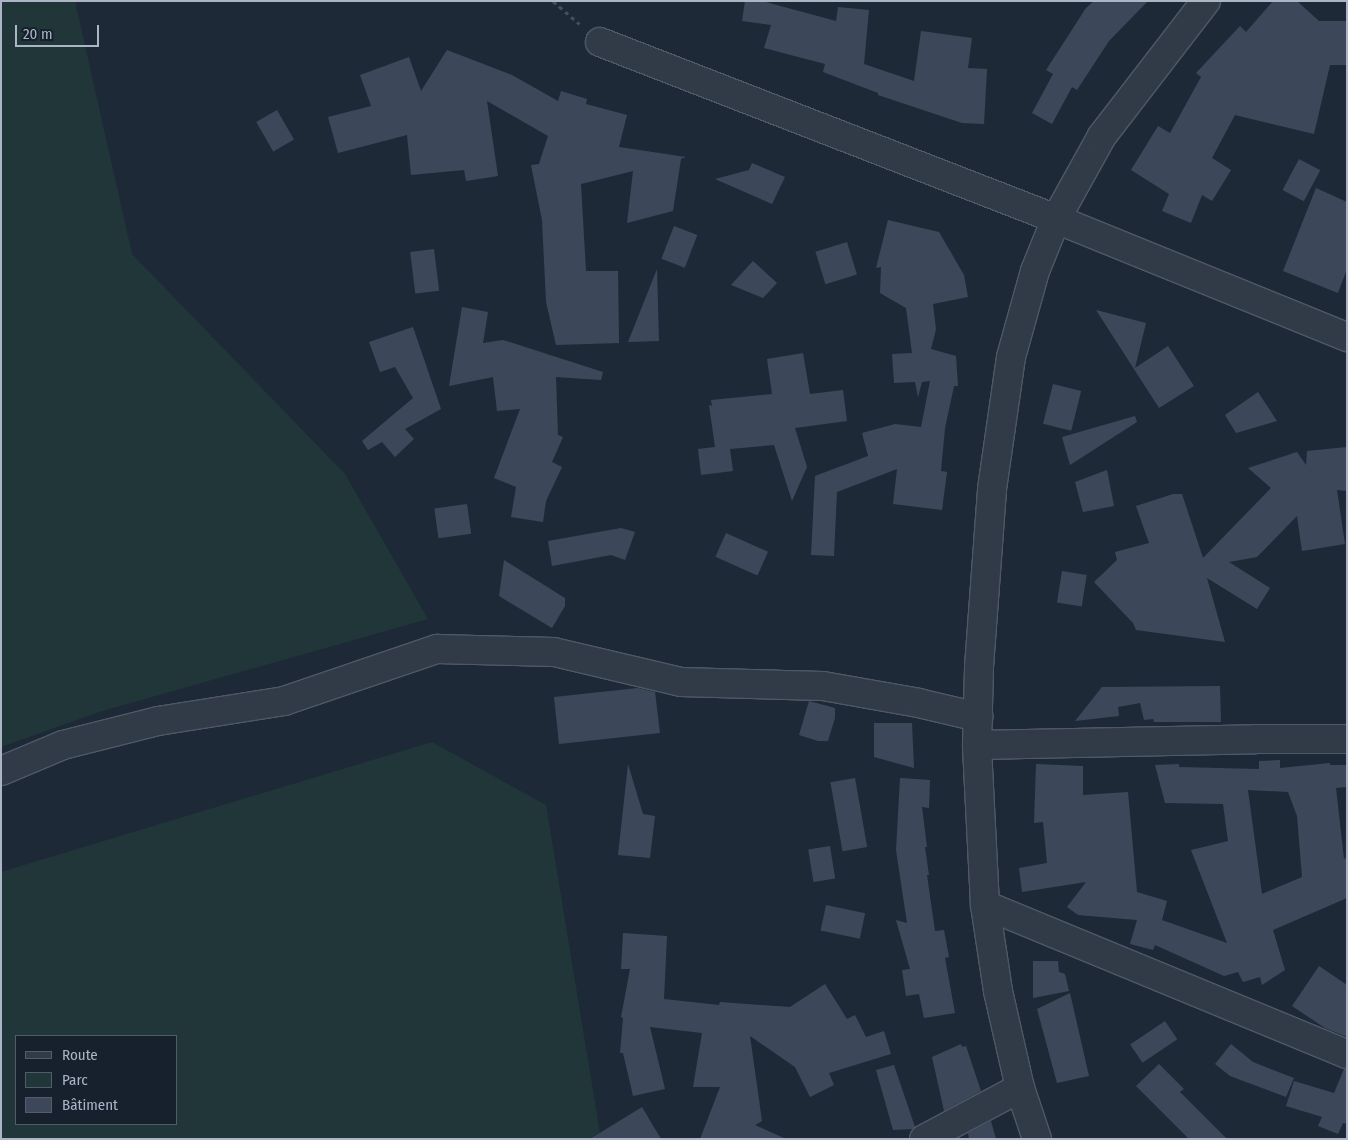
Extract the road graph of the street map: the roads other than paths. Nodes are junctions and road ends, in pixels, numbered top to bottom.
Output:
1 (1206, 1) edge
2 (600, 42) road end
3 (1056, 219) junction
4 (1347, 337) edge
5 (978, 717) junction
6 (1347, 739) edge
7 (977, 745) junction
8 (1, 771) edge
9 (985, 905) junction
10 (1347, 1054) edge
11 (1020, 1088) junction
12 (924, 1139) edge
13 (1037, 1139) edge

1 - 3 street
2 - 3 street
3 - 4 street
3 - 5 street
5 - 7 street
5 - 8 street
6 - 7 street
7 - 9 street
9 - 10 street
9 - 11 street
11 - 12 street
11 - 13 street

